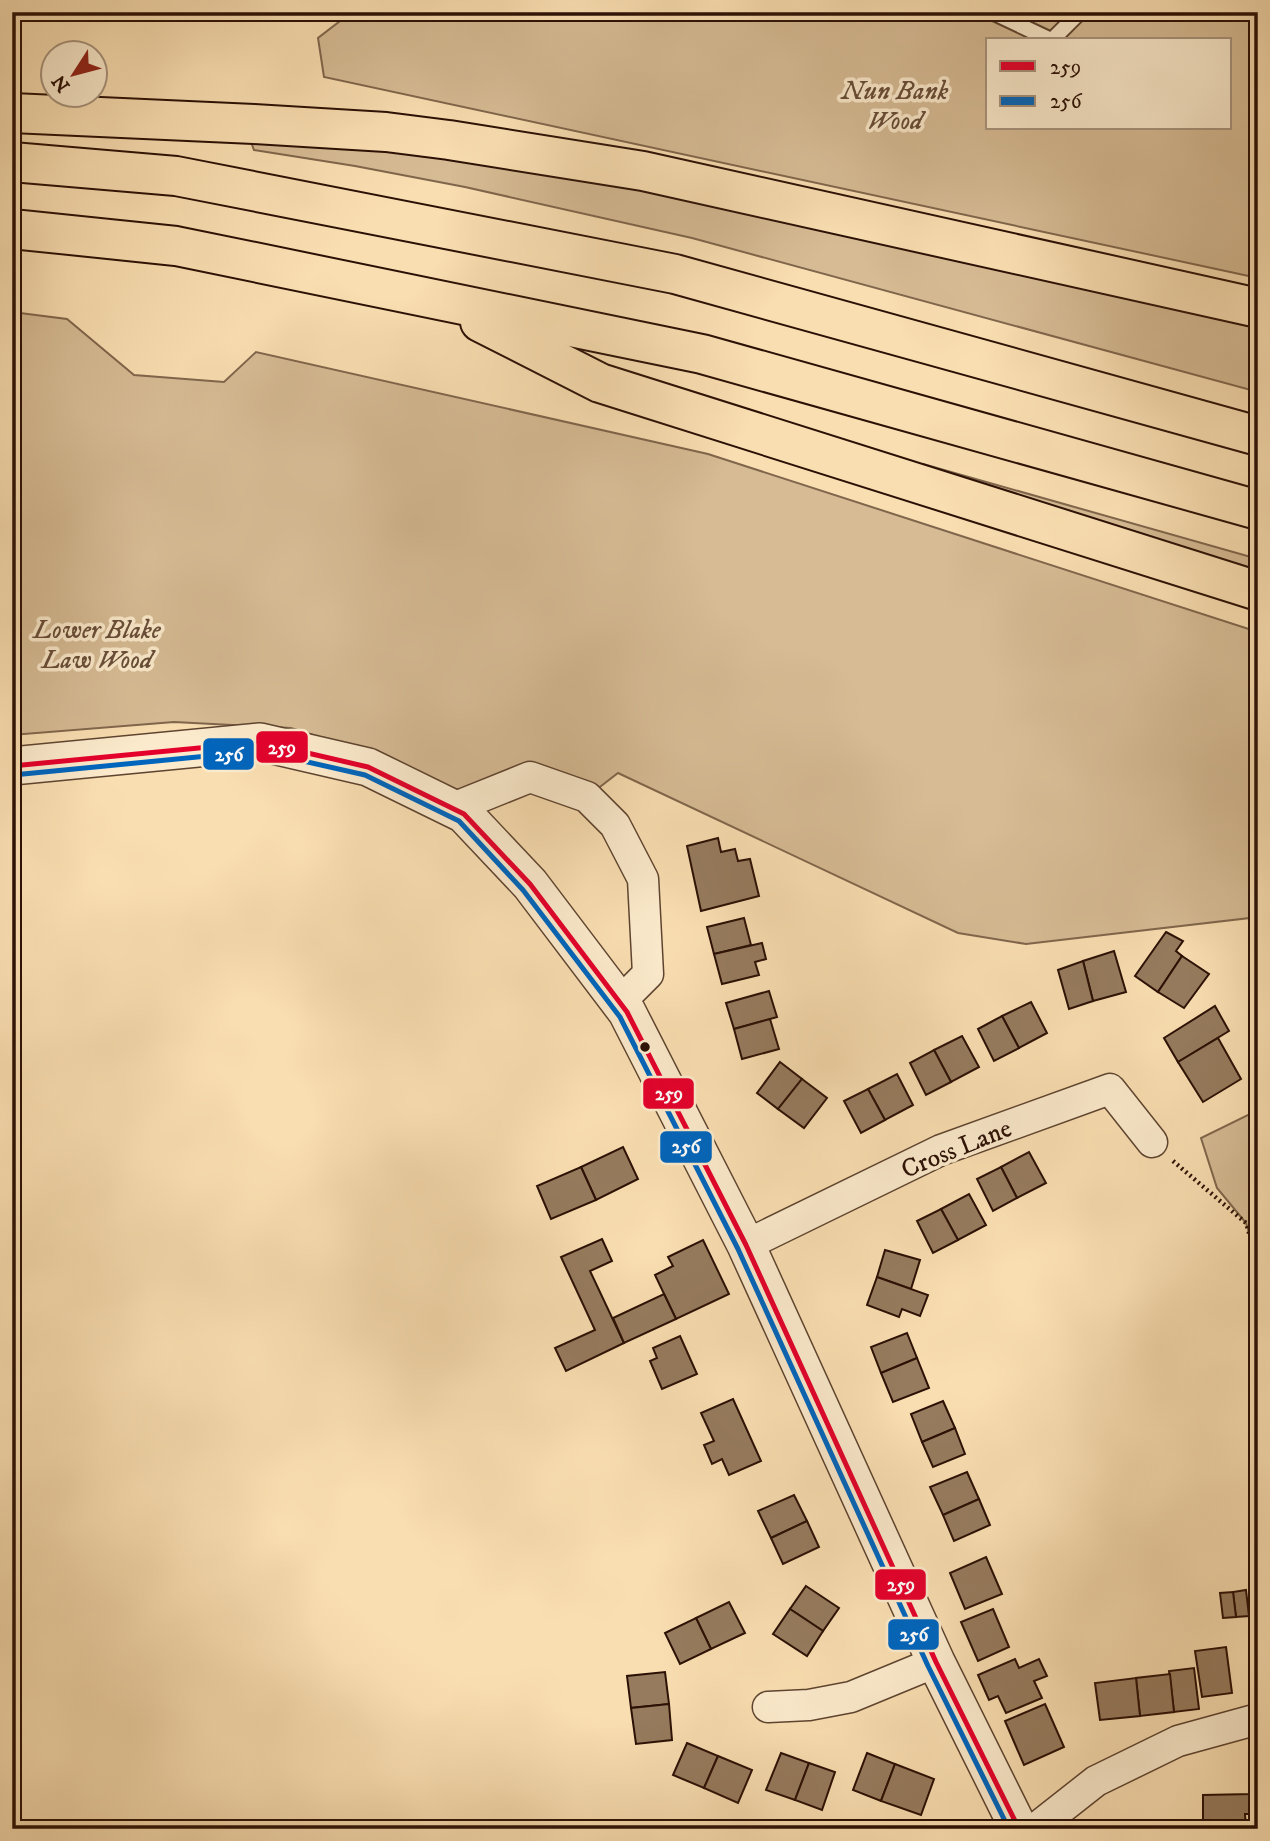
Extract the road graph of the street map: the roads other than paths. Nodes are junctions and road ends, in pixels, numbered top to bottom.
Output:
1 (992, 12) edge
2 (1080, 12) edge
3 (1048, 38) edge
4 (1054, 38) edge
5 (12, 113) edge
6 (12, 162) edge
7 (12, 229) edge
8 (435, 299) junction
9 (1258, 308) edge
10 (1258, 436) edge
11 (1258, 510) edge
12 (1258, 591) edge
13 (12, 766) edge
14 (453, 808) junction
15 (620, 1002) junction
16 (1152, 1142) road end
17 (746, 1245) junction
18 (936, 1662) junction
19 (768, 1707) dead end
20 (1258, 1718) edge
21 (1020, 1829) edge
22 (1035, 1829) edge

1 - 3 lane
2 - 4 lane
5 - 9 highway
6 - 10 highway
7 - 8 highway
8 - 11 highway
8 - 12 highway
13 - 14 street
14 - 15 street
14 - 15 street
15 - 17 street
16 - 17 street, Cross Lane
17 - 18 street
18 - 19 street
18 - 21 street
20 - 22 street

